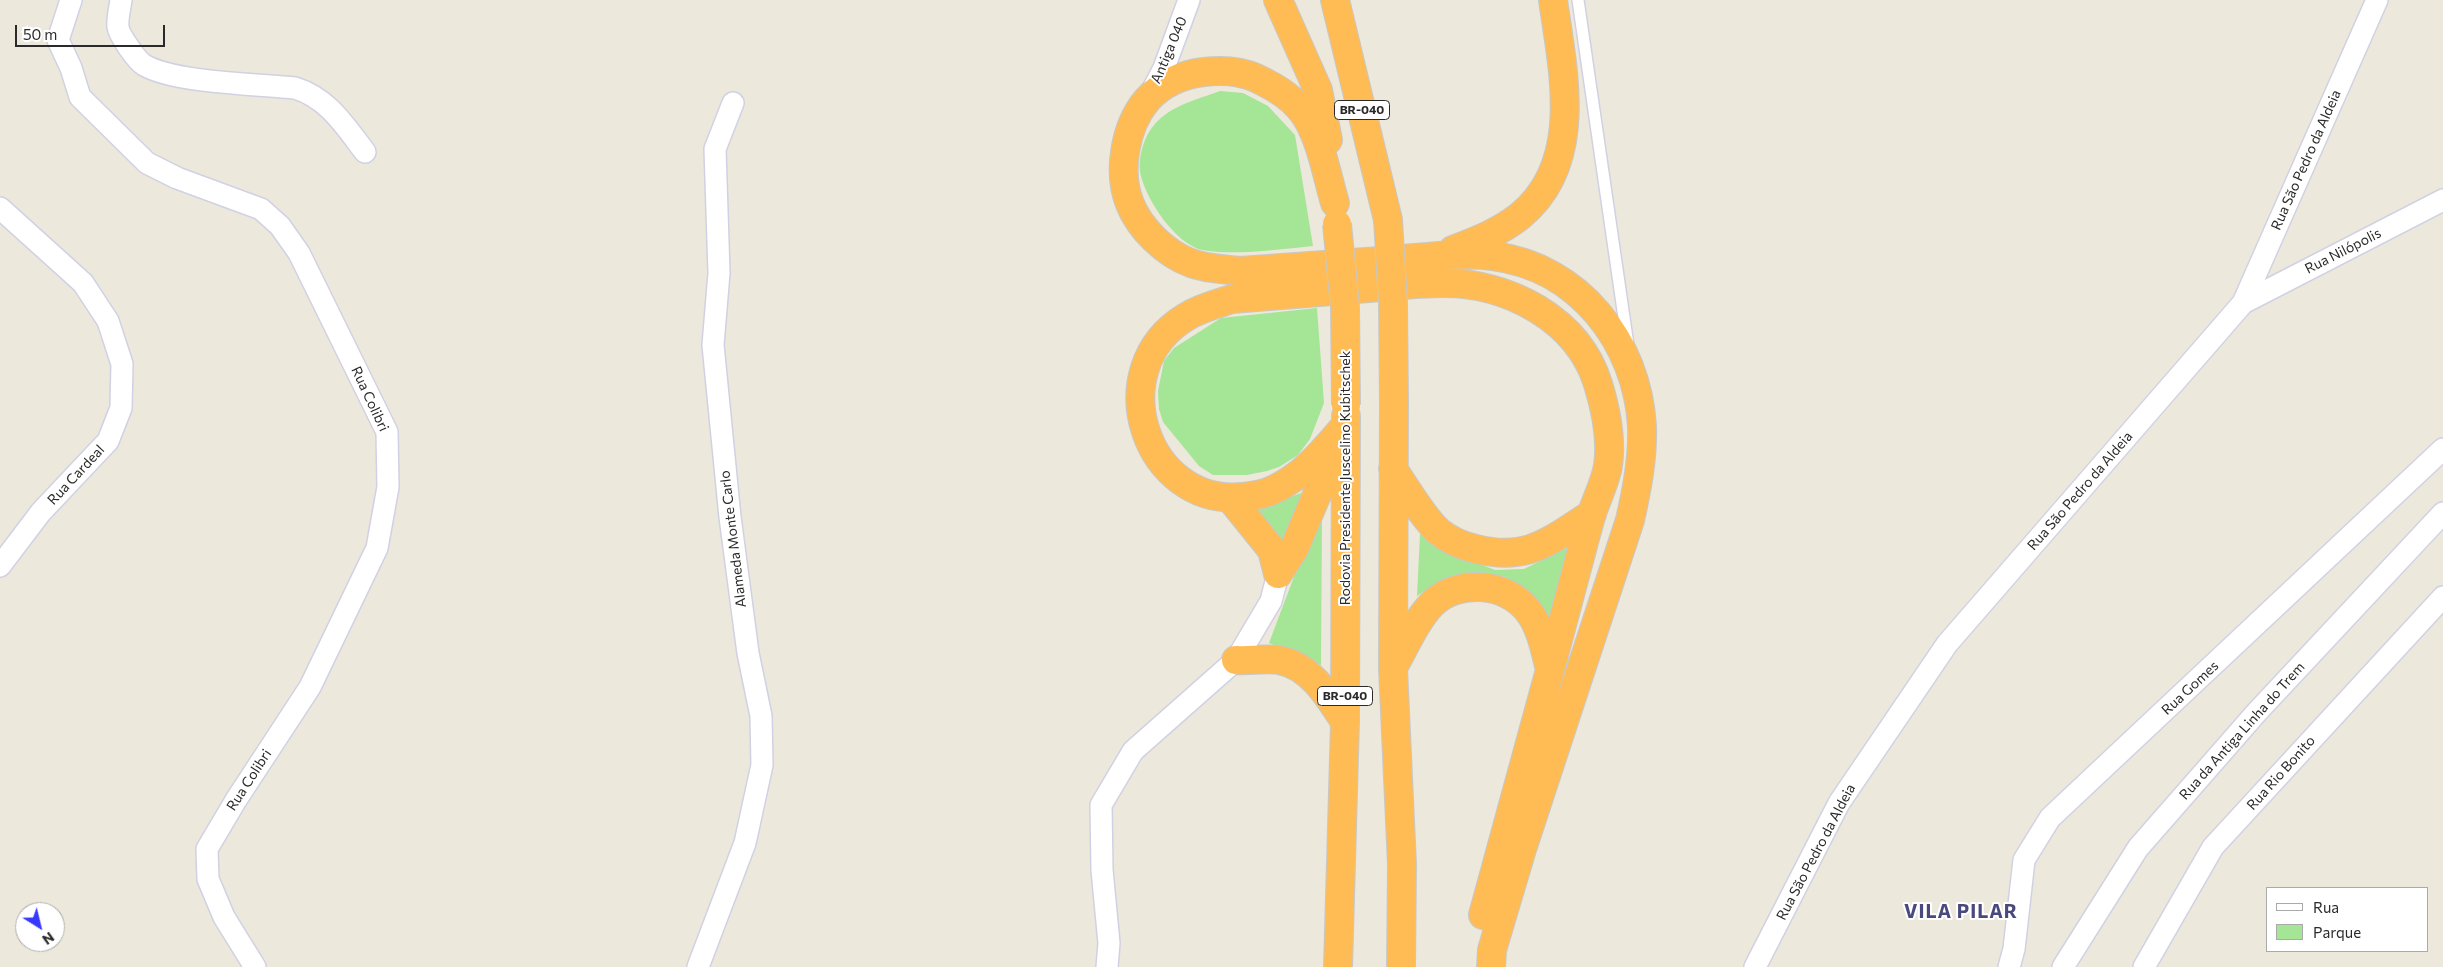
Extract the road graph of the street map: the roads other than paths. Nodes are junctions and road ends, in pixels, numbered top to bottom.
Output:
1 (71, 0) edge
2 (121, 0) edge
3 (1189, 0) edge
4 (1278, 0) edge
5 (1334, 0) edge
6 (1553, 0) edge
7 (1578, 0) edge
8 (2377, 0) edge
9 (1147, 100) junction
10 (733, 103) dead end
11 (365, 152) dead end
12 (2443, 200) edge
13 (0, 208) edge
14 (1336, 214) junction
15 (1435, 256) junction
16 (2243, 303) junction
17 (1633, 379) junction
18 (1346, 415) junction
19 (2443, 449) edge
20 (1393, 469) junction
21 (1230, 498) junction
22 (2443, 513) edge
23 (1592, 514) junction
24 (0, 566) edge
25 (1278, 574) junction
26 (2443, 597) edge
27 (1236, 660) junction
28 (1393, 668) junction
29 (1550, 670) junction
30 (1346, 722) junction
31 (2078, 943) junction
32 (255, 967) edge
33 (698, 967) edge
34 (1107, 967) edge
35 (1338, 967) edge
36 (1401, 967) edge
37 (1473, 967) edge
38 (1491, 967) edge
39 (1755, 967) edge
40 (2009, 967) edge
41 (2063, 967) edge
42 (2078, 967) edge
43 (2144, 967) edge

1 - 32 street, Rua Colibri
2 - 11 street
3 - 9 street, Antiga 040
4 - 14 highway, Rodovia Presidente Juscelino Kubitschek / BR-040
5 - 20 highway, BR-040, bridge
6 - 15 highway
7 - 17 lane
8 - 16 street, Rua São Pedro da Aldeia
9 - 14 highway
9 - 15 highway
10 - 33 street, Alameda Monte Carlo
12 - 16 street, Rua Nilópolis
13 - 24 street, Rua Cardeal
14 - 18 highway, Rodovia Presidente Juscelino Kubitschek / BR-040, bridge
15 - 17 highway
16 - 39 street, Rua São Pedro da Aldeia
17 - 38 highway
18 - 21 highway
18 - 25 highway
18 - 30 highway, Rodovia Presidente Juscelino Kubitschek / BR-040
19 - 40 street, Rua Gomes
20 - 23 highway
20 - 28 highway, BR-040
21 - 23 highway
21 - 25 highway
22 - 31 street, Rua da Antiga Linha do Trem
23 - 29 highway
25 - 27 street
26 - 43 street, Rua Rio Bonito
27 - 30 highway
27 - 34 street
28 - 29 highway
28 - 36 highway, BR-040
29 - 37 highway
30 - 35 highway, Rodovia Presidente Juscelino Kubitschek / BR-040
31 - 41 street, Rua da Antiga Linha do Trem
31 - 42 street

